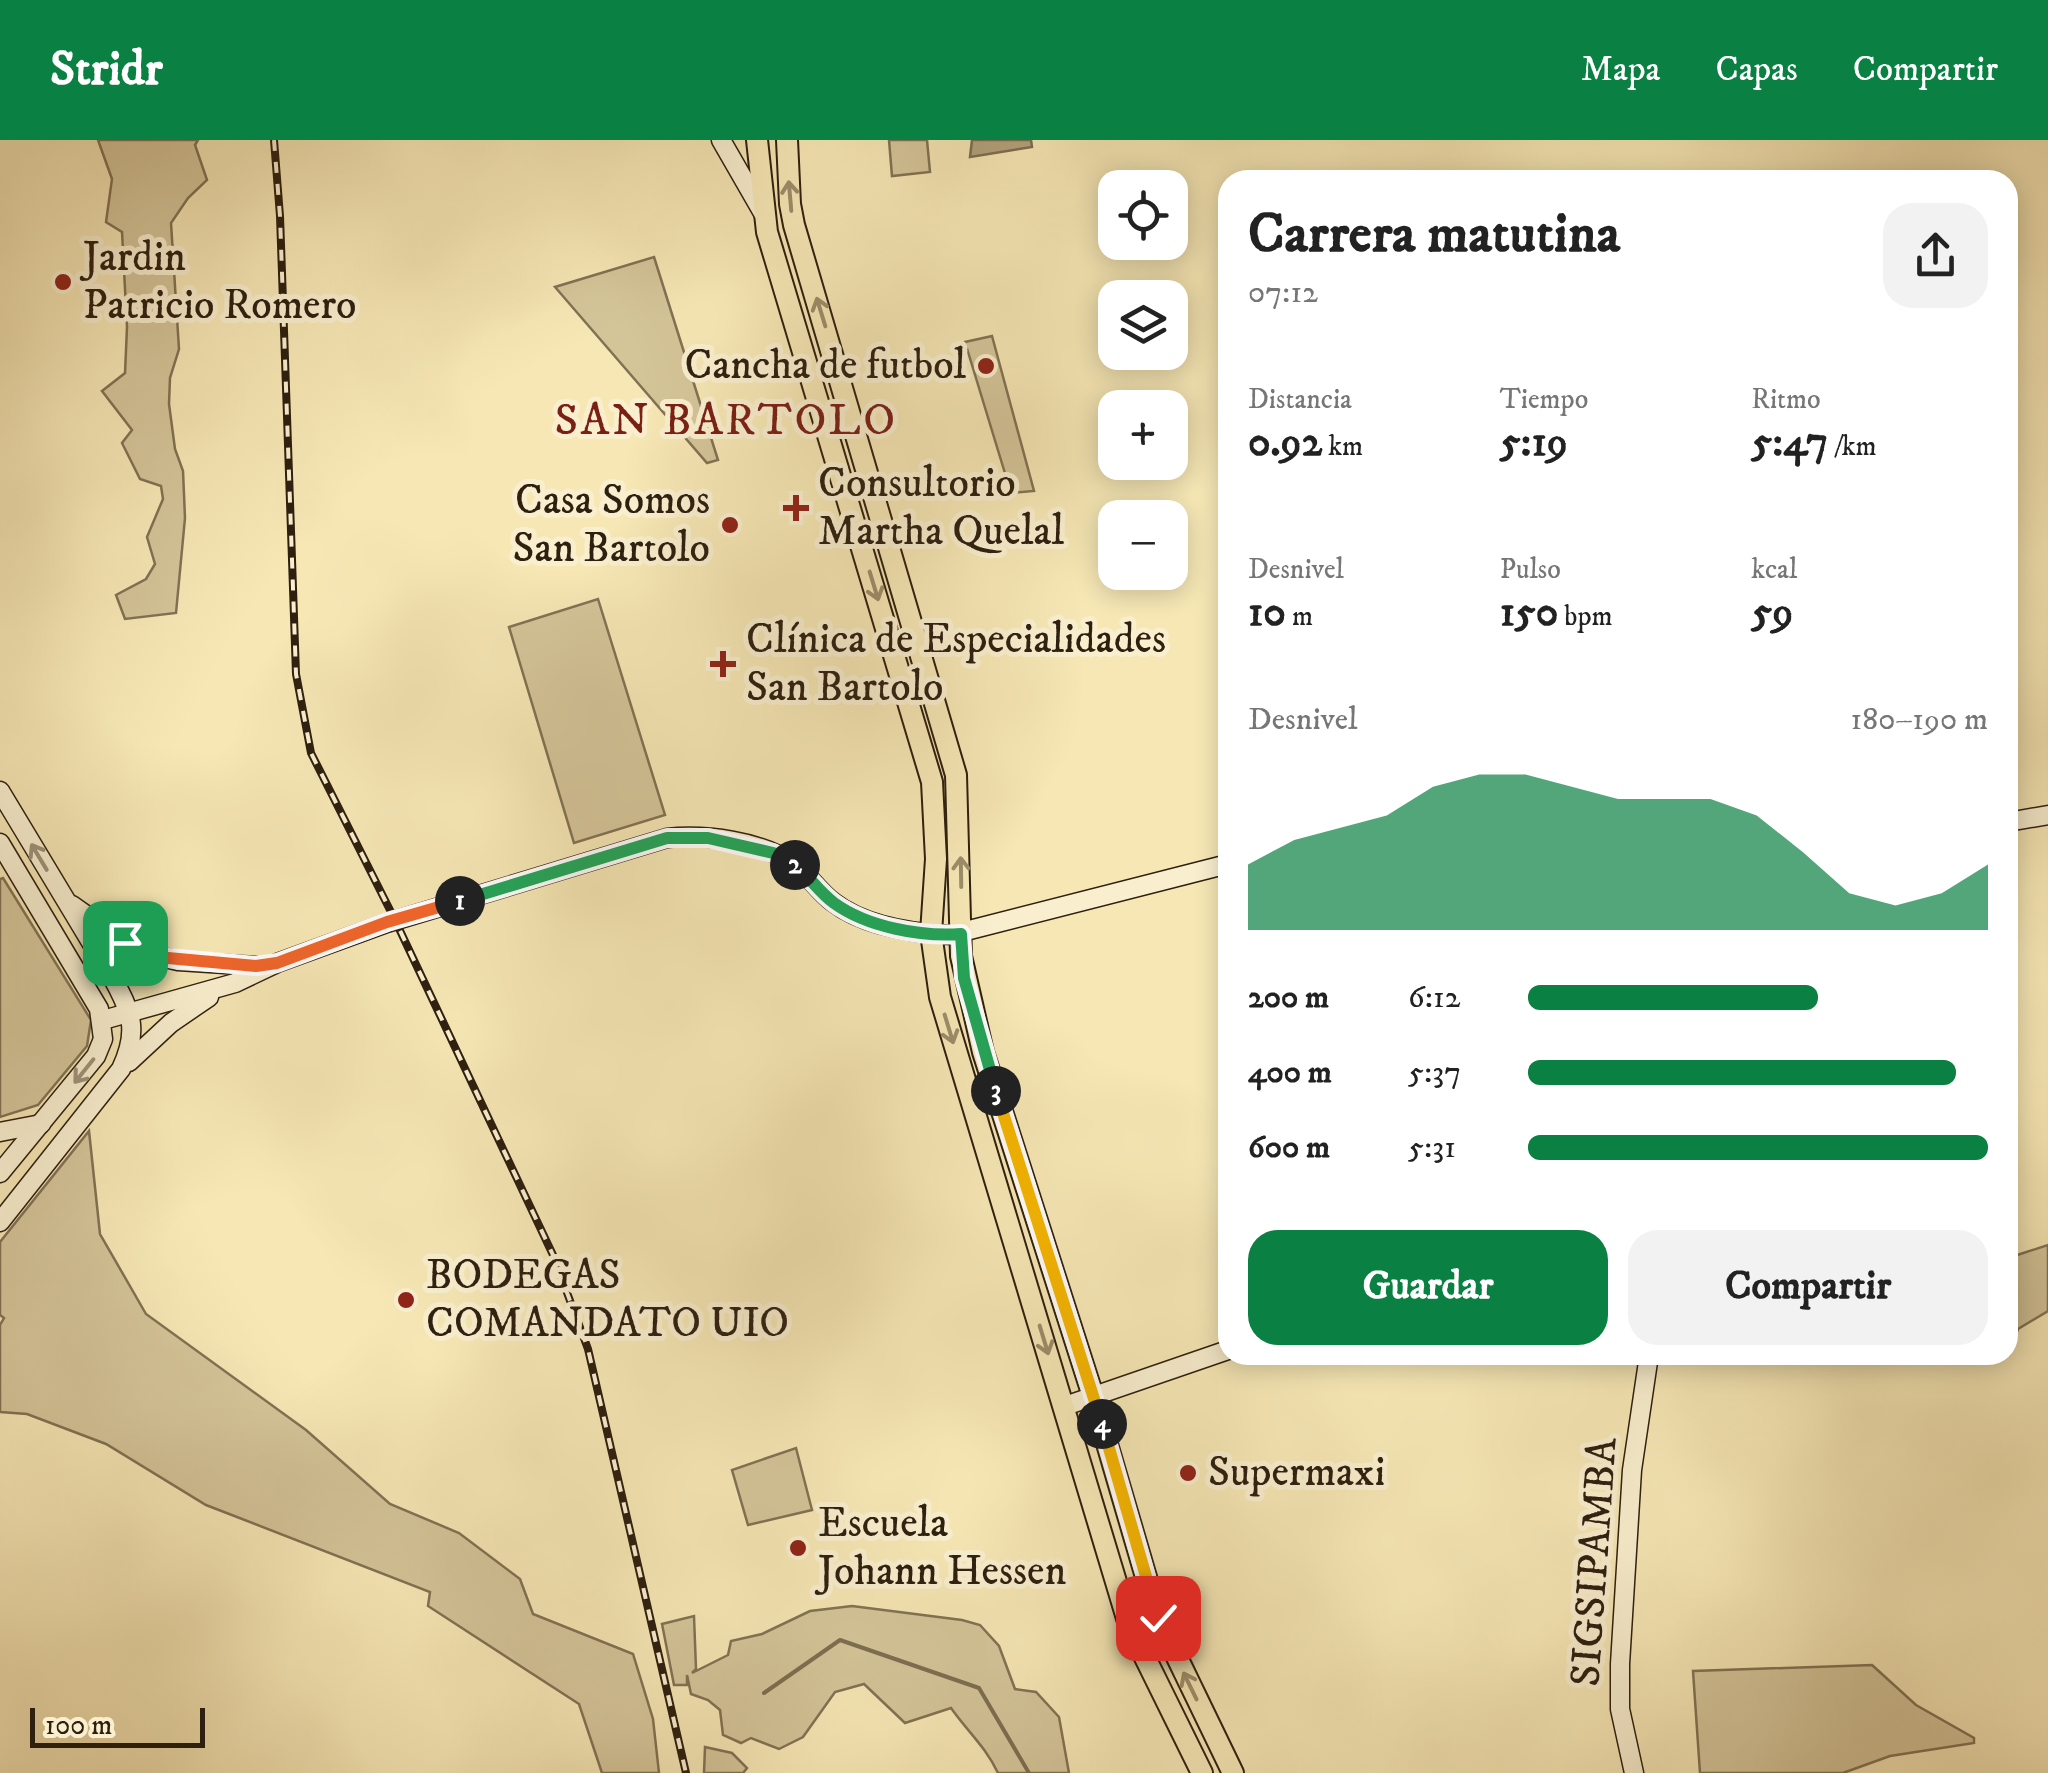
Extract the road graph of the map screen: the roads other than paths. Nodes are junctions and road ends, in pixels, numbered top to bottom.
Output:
1 (721, 140) edge
2 (757, 140) edge
3 (787, 140) edge
4 (763, 214) junction
5 (0, 791) edge
6 (2048, 815) edge
7 (2018, 820) edge
8 (0, 843) edge
9 (1218, 867) edge
10 (65, 900) junction
11 (931, 933) junction
12 (961, 934) junction
13 (277, 963) junction
14 (256, 966) junction
15 (235, 983) junction
16 (127, 1006) junction
17 (101, 1014) junction
18 (121, 1070) junction
19 (41, 1124) junction
20 (0, 1132) edge
21 (0, 1172) edge
22 (24, 1193) junction
23 (3, 1210) edge
24 (1218, 1353) edge
25 (1648, 1365) edge
26 (1094, 1396) junction
27 (1064, 1406) junction
28 (1202, 1773) edge
29 (1233, 1773) edge
30 (1634, 1773) edge

1 - 4 main road
2 - 4 main road
12 -> 3 main road
4 -> 11 main road
10 -> 5 main road
6 - 7 main road
8 - 17 main road
9 - 12 main road
10 - 14 main road
10 - 16 main road
11 - 12 main road
11 - 13 main road
11 -> 27 main road
12 - 26 main road
13 - 14 main road
13 - 15 main road
14 - 16 main road
15 - 16 main road
15 - 18 main road
16 - 17 main road
16 - 18 main road
17 -> 19 main road
18 - 22 main road
19 - 20 main road
19 - 21 main road
21 - 22 main road
22 - 23 main road
24 - 26 main road
25 - 30 main road, SIGSIPAMBA
26 - 27 main road
29 -> 26 main road
27 - 28 main road

